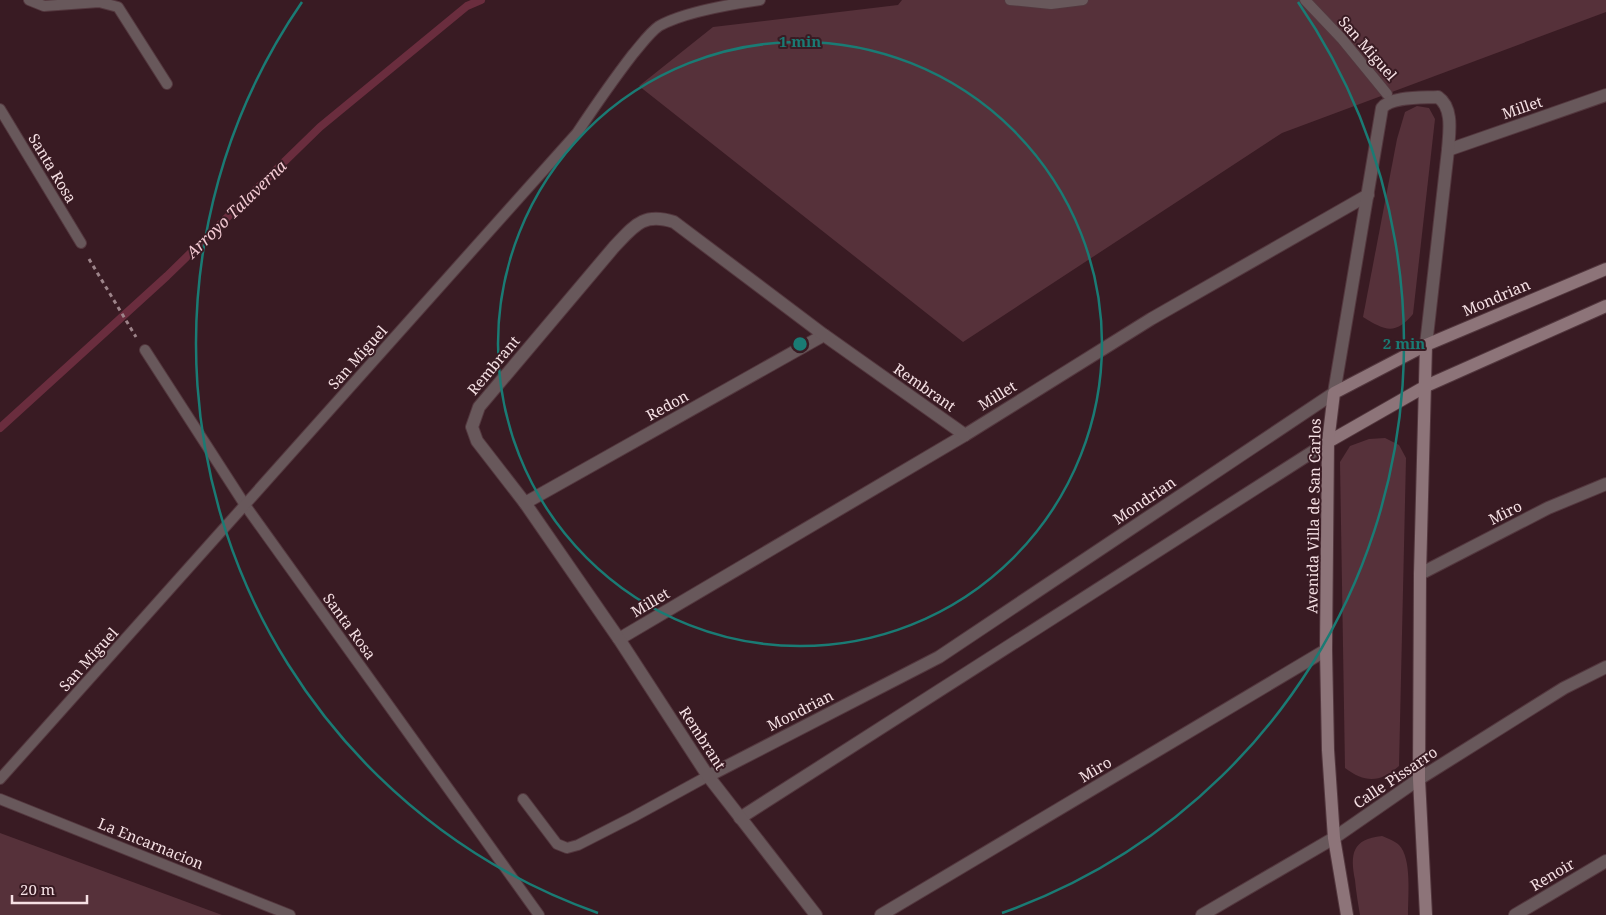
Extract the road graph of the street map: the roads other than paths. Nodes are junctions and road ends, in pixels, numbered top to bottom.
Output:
1 (29, 0) edge
2 (760, 0) edge
3 (1010, 0) edge
4 (1083, 0) edge
5 (1305, 0) edge
6 (167, 84) dead end
7 (1387, 94) dead end
8 (1606, 95) edge
9 (0, 109) edge
10 (1448, 150) junction
11 (1368, 195) junction
12 (81, 243) road end
13 (1606, 269) edge
14 (1606, 306) edge
15 (824, 335) junction
16 (1426, 345) junction
17 (145, 350) dead end
18 (1426, 386) junction
19 (1334, 393) junction
20 (965, 435) junction
21 (1328, 442) junction
22 (1606, 484) edge
23 (525, 503) junction
24 (245, 505) junction
25 (1420, 574) junction
26 (619, 639) junction
27 (1326, 650) junction
28 (1606, 667) edge
29 (708, 776) junction
30 (1418, 778) junction
31 (0, 779) edge
32 (0, 799) edge
33 (523, 799) dead end
34 (740, 818) junction
35 (1334, 838) junction
36 (1606, 862) edge
37 (290, 915) edge
38 (539, 915) edge
39 (816, 915) edge
40 (881, 915) edge
41 (1202, 915) edge
42 (1347, 915) edge
43 (1426, 915) edge
44 (1516, 915) edge

1 - 6 lane
2 - 24 lane, San Miguel
3 - 4 lane
5 - 7 lane, San Miguel
8 - 10 street, Millet
9 - 12 lane, Santa Rosa
10 - 11 street, Avenida Villa de San Carlos
10 - 16 street
11 - 19 street, Avenida Villa de San Carlos
11 - 20 street, Millet
13 - 16 street, Mondrian
14 - 18 street
15 - 20 street, Rembrant
15 - 23 street, Redon
15 - 23 street, Rembrant
16 - 18 street
16 - 19 street, Mondrian
17 - 24 lane, Santa Rosa
18 - 21 street
18 - 25 street
19 - 21 street, Avenida Villa de San Carlos
19 - 29 street, Mondrian
20 - 26 street, Millet
21 - 27 street, Avenida Villa de San Carlos
21 - 34 street
22 - 25 street, Miro
23 - 26 street, Rembrant
24 - 31 lane, San Miguel
24 - 38 lane, Santa Rosa
25 - 30 street
26 - 29 street, Rembrant
27 - 35 street, Avenida Villa de San Carlos
27 - 40 street, Miro
28 - 30 street, Calle Pissarro
29 - 33 lane
29 - 34 street, Rembrant
30 - 35 street, Calle Pissarro
30 - 43 street
32 - 37 lane, La Encarnacion
34 - 39 street, Rembrant
35 - 41 street, Calle Pissarro
35 - 42 street, Avenida Villa de San Carlos
36 - 44 street, Renoir

